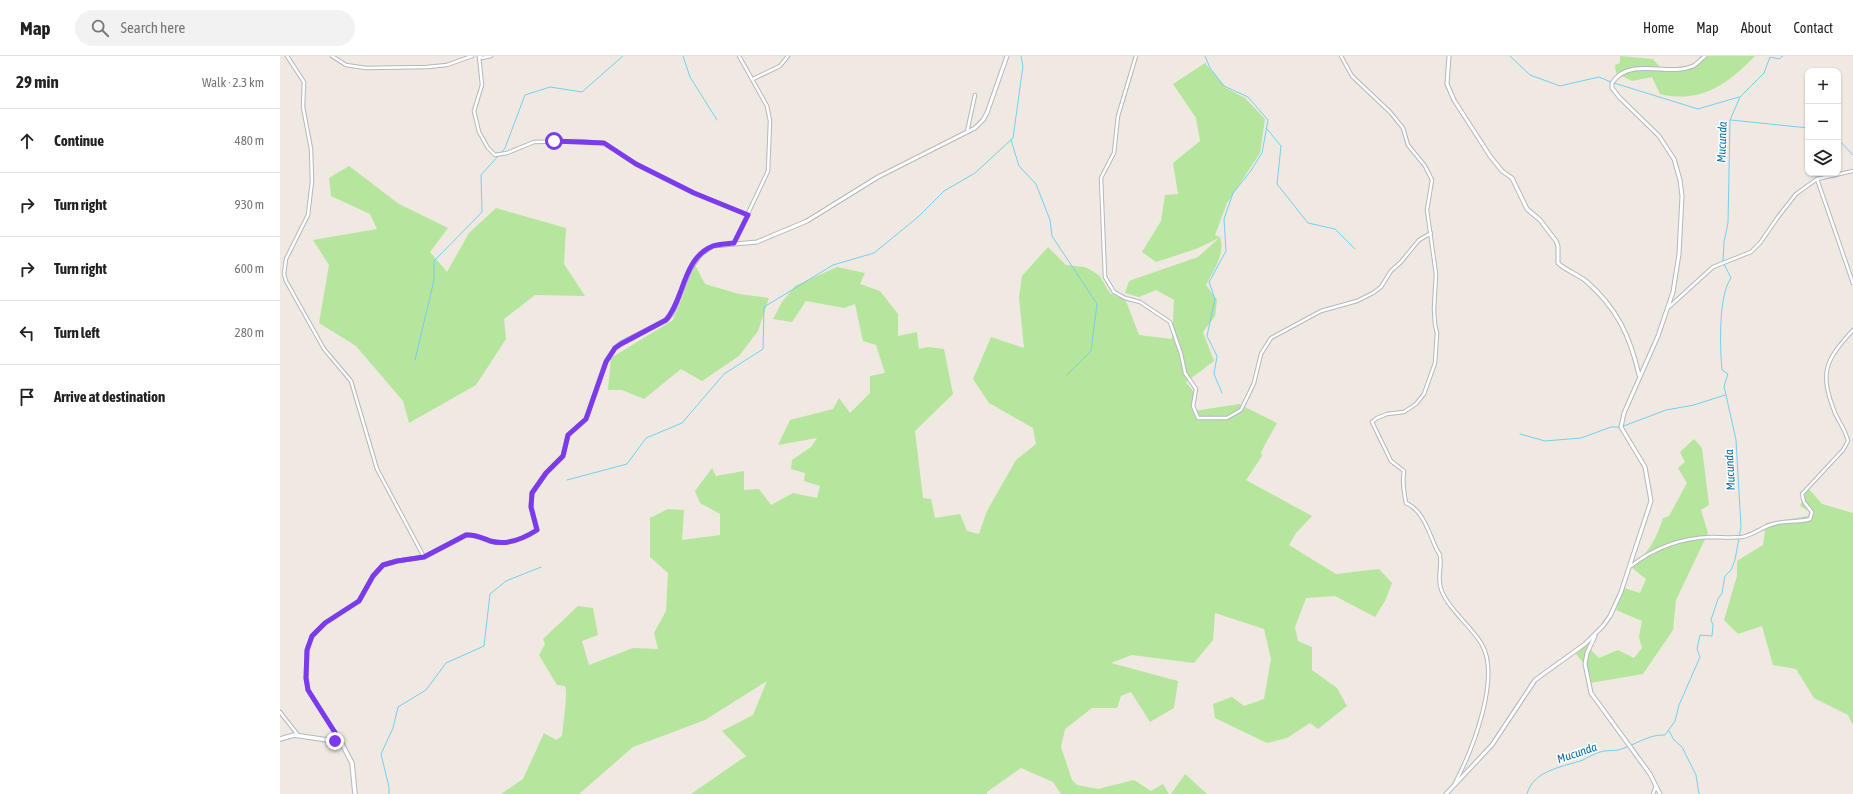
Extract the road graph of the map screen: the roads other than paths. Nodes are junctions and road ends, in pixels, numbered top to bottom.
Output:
1 (287, 56) edge
2 (332, 56) edge
3 (472, 56) edge
4 (478, 56) edge
5 (490, 56) edge
6 (739, 56) edge
7 (788, 56) edge
8 (1008, 56) edge
9 (1136, 56) edge
10 (1341, 56) edge
11 (1449, 56) edge
12 (1705, 56) edge
13 (753, 80) junction
14 (975, 95) dead end
15 (967, 132) junction
16 (1853, 171) edge
17 (1817, 179) junction
18 (748, 215) junction
19 (1431, 233) junction
20 (734, 243) junction
21 (1853, 283) edge
22 (1669, 307) junction
23 (1853, 330) edge
24 (1640, 376) junction
25 (424, 557) junction
26 (1631, 566) junction
27 (1596, 635) junction
28 (280, 712) edge
29 (299, 736) junction
30 (280, 739) edge
31 (341, 742) junction
32 (1455, 782) junction
33 (1657, 785) junction
34 (355, 794) edge
35 (1446, 794) edge
36 (1653, 794) edge
37 (1660, 794) edge

1 - 25 street
2 - 3 street
4 - 5 street
4 - 18 street
6 - 13 street
7 - 13 street
8 - 15 street
9 - 19 street
10 - 19 street
11 - 24 street
12 - 22 street
13 - 18 street
14 - 15 street
15 - 20 street
16 - 17 street
17 - 21 street
17 - 22 street
18 - 20 street
19 - 32 street
20 - 25 street
22 - 24 street
23 - 26 street
24 - 26 street
25 - 31 street
26 - 27 street
27 - 32 street
27 - 33 street
28 - 29 street
29 - 30 main road
29 - 31 main road
31 - 34 main road
32 - 35 street
33 - 36 street
33 - 37 street

